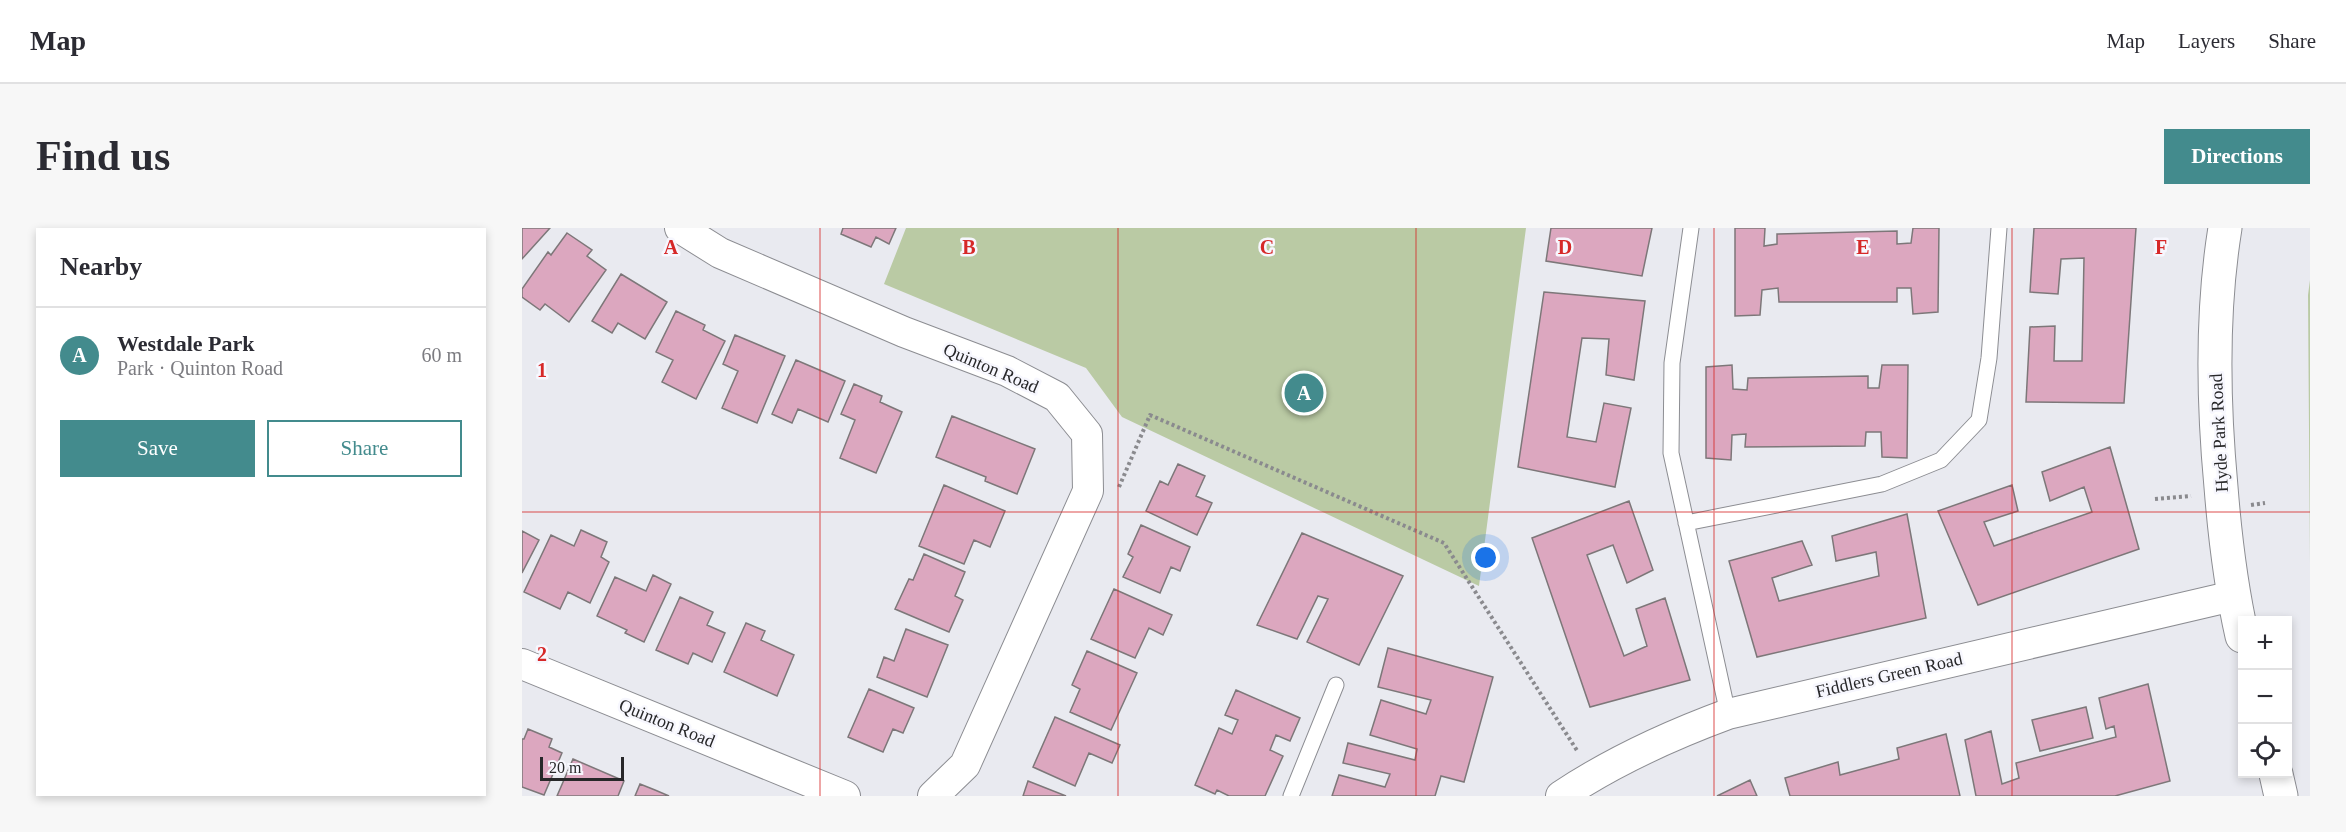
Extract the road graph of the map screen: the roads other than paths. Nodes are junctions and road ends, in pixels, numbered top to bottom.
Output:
1 (680, 228) edge
2 (1691, 228) edge
3 (1999, 228) edge
4 (2225, 228) edge
5 (1686, 523) junction
6 (2233, 596) junction
7 (2238, 618) edge
8 (522, 664) edge
9 (1336, 685) dead end
10 (1728, 714) junction
11 (2277, 778) edge
12 (845, 796) edge
13 (933, 796) edge
14 (1291, 796) edge
15 (1560, 796) edge
16 (2281, 796) edge

1 - 13 street, Quinton Road
2 - 5 lane
3 - 5 lane
4 - 6 main road, Hyde Park Road
5 - 10 lane
6 - 7 main road, Hyde Park Road
6 - 10 street, Fiddlers Green Road
8 - 12 street, Quinton Road
9 - 14 lane
10 - 15 street, Fiddlers Green Road
11 - 16 main road

